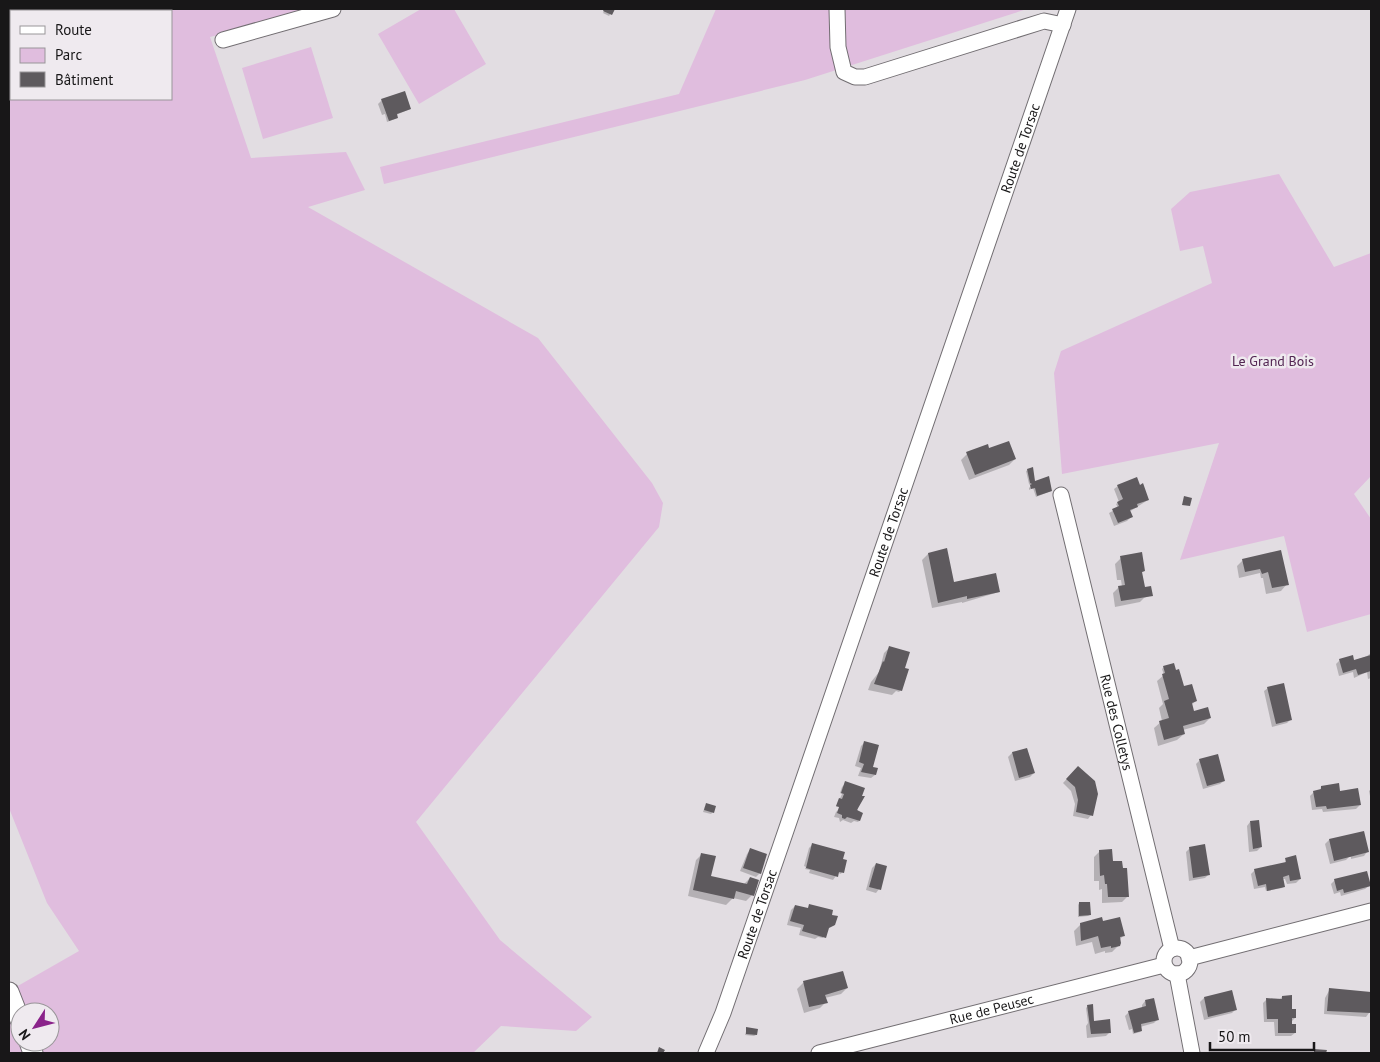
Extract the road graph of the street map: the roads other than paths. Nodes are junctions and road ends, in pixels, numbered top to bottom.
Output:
1 (333, 9) edge
2 (837, 9) edge
3 (1068, 9) edge
4 (1063, 25) junction
5 (222, 40) dead end
6 (1061, 495) dead end
7 (1371, 910) edge
8 (1172, 949) junction
9 (1189, 958) junction
10 (1164, 965) junction
11 (1177, 974) junction
12 (706, 1053) edge
13 (819, 1053) edge
14 (1192, 1053) edge

1 - 5 street
2 - 4 street
3 - 4 street, Route de Torsac
4 - 12 street, Route de Torsac
6 - 8 street, Rue des Colletys
7 - 9 street
8 - 9 street
8 - 10 street
9 - 11 street
10 - 11 street
10 - 13 street, Rue de Peusec
11 - 14 street

